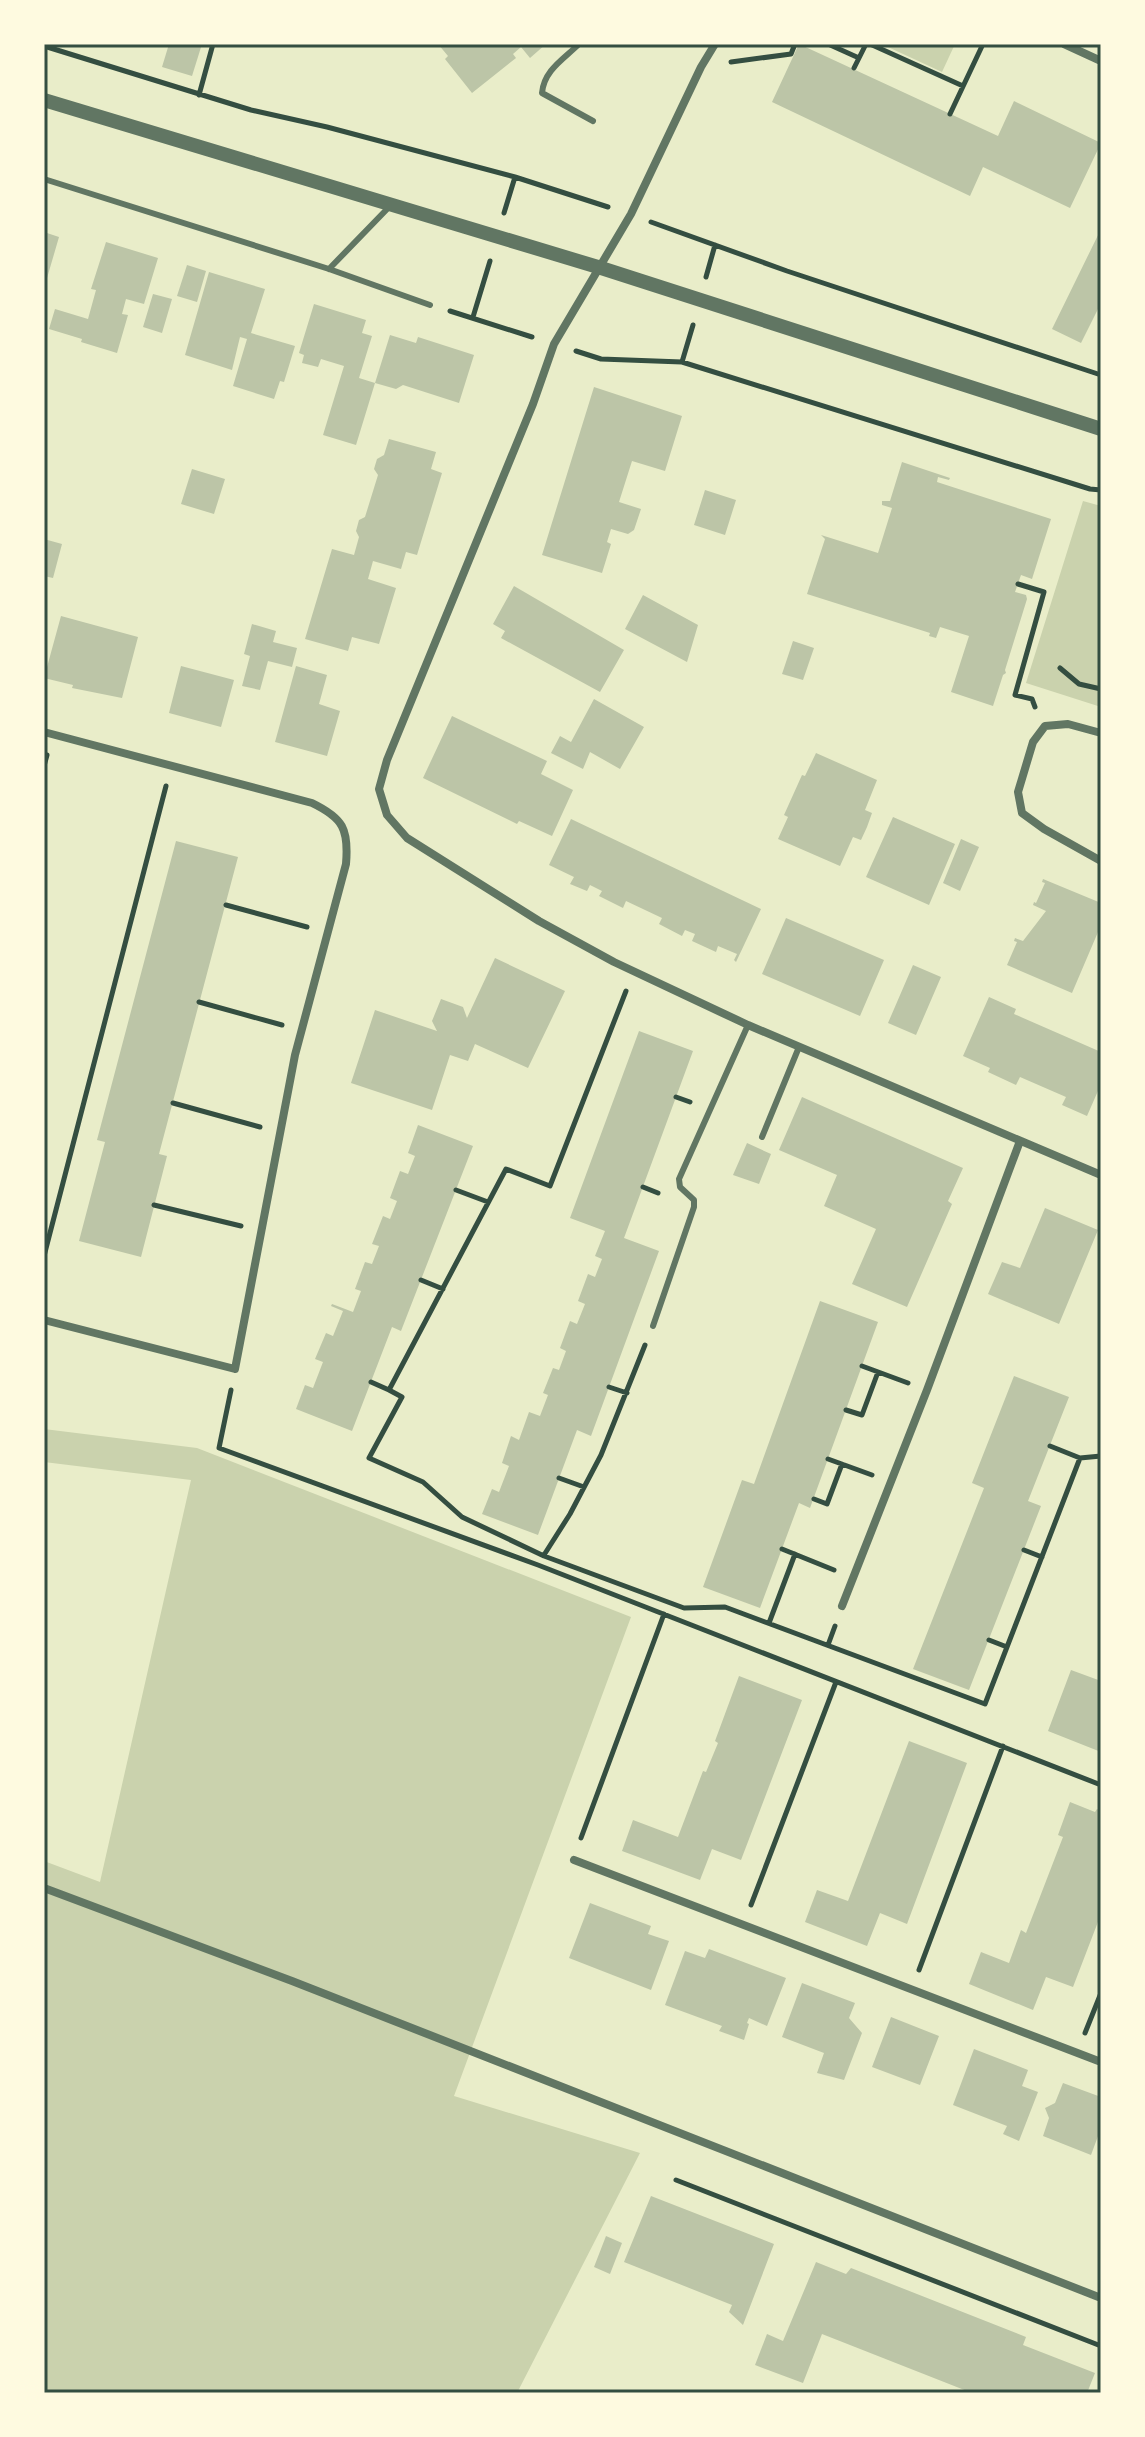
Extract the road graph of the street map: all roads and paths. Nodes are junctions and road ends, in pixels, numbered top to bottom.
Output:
1 (213, 44) edge
2 (579, 44) edge
3 (715, 44) edge
4 (795, 44) edge
5 (828, 44) edge
6 (868, 44) edge
7 (983, 44) edge
8 (1064, 44) edge
9 (44, 46) edge
10 (859, 58) junction
11 (1101, 61) edge
12 (701, 67) junction
13 (854, 68) dead end
14 (963, 86) junction
15 (199, 95) junction
16 (44, 100) edge
17 (950, 114) dead end
18 (593, 121) dead end
19 (44, 179) edge
20 (390, 206) junction
21 (631, 214) junction
22 (598, 267) junction
23 (329, 269) junction
24 (430, 305) joint
25 (554, 344) junction
26 (1101, 375) edge
27 (1101, 429) edge
28 (1101, 490) edge
29 (1018, 584) dead end
30 (1060, 668) dead end
31 (1101, 689) edge
32 (1045, 726) junction
33 (44, 732) edge
34 (1101, 733) edge
35 (171, 766) junction
36 (1101, 861) edge
37 (226, 905) dead end
38 (328, 933) junction
39 (634, 971) junction
40 (199, 1002) dead end
41 (748, 1025) junction
42 (302, 1031) junction
43 (799, 1047) junction
44 (173, 1103) dead end
45 (280, 1133) junction
46 (762, 1137) dead end
47 (1020, 1141) junction
48 (1101, 1175) edge
49 (456, 1190) dead end
50 (488, 1202) junction
51 (154, 1205) dead end
52 (262, 1231) junction
53 (44, 1256) edge
54 (421, 1280) dead end
55 (443, 1289) junction
56 (44, 1320) edge
57 (653, 1326) joint
58 (862, 1366) dead end
59 (235, 1369) junction
60 (878, 1372) junction
61 (371, 1382) dead end
62 (609, 1387) dead end
63 (389, 1390) junction
64 (927, 1390) junction
65 (627, 1393) junction
66 (846, 1410) dead end
67 (1050, 1446) dead end
68 (1080, 1458) dead end
69 (828, 1459) dead end
70 (842, 1464) junction
71 (559, 1478) dead end
72 (891, 1482) junction
73 (584, 1487) junction
74 (814, 1499) dead end
75 (782, 1549) dead end
76 (1024, 1550) dead end
77 (795, 1554) junction
78 (1042, 1557) dead end
79 (854, 1578) junction
80 (842, 1606) dead end
81 (664, 1614) junction
82 (769, 1623) dead end
83 (989, 1640) dead end
84 (1007, 1647) dead end
85 (836, 1682) junction
86 (1003, 1746) junction
87 (1101, 1785) edge
88 (574, 1860) joint
89 (44, 1888) edge
90 (744, 1925) junction
91 (911, 1989) junction
92 (1101, 1993) edge
93 (1078, 2053) junction
94 (1101, 2062) edge
95 (676, 2180) dead end
96 (1101, 2298) edge
97 (1101, 2346) edge

1 - 15 path
2 - 18 lane
3 - 12 street
4 - 12 path
5 - 10 path
6 - 10 path
6 - 14 path
7 - 14 path
8 - 11 street
9 - 15 path
10 - 13 path
12 - 21 street
14 - 17 path
15 - 21 path
16 - 20 street
19 - 23 lane
20 - 22 street
20 - 23 lane
21 - 22 street
21 - 26 path
22 - 25 street
22 - 27 street
23 - 24 lane
24 - 25 path
25 - 28 path
25 - 39 street
29 - 32 path
30 - 31 path
32 - 34 street
32 - 36 street
33 - 35 street
35 - 38 street
35 - 53 path
37 - 38 path
38 - 42 street
39 - 41 street
39 - 50 path
40 - 42 path
41 - 43 street
41 - 57 lane
42 - 45 street
43 - 46 lane
43 - 47 street
44 - 45 path
45 - 52 street
47 - 48 street
47 - 64 street
49 - 50 path
50 - 55 path
51 - 52 path
52 - 59 street
54 - 55 path
55 - 63 path
56 - 59 street
57 - 65 path
58 - 60 path
59 - 81 path
60 - 64 path
60 - 66 path
61 - 63 path
62 - 65 path
63 - 73 path
64 - 72 street
65 - 73 path
67 - 68 path
69 - 70 path
70 - 72 path
70 - 74 path
71 - 73 path
72 - 79 street
75 - 77 path
76 - 78 path
77 - 79 path
77 - 82 path
79 - 80 street
81 - 85 path
81 - 88 path
83 - 84 path
85 - 86 path
85 - 90 path
86 - 87 path
86 - 91 path
88 - 90 street
89 - 96 street
90 - 91 street
91 - 93 street
92 - 93 path
93 - 94 street
95 - 97 path

